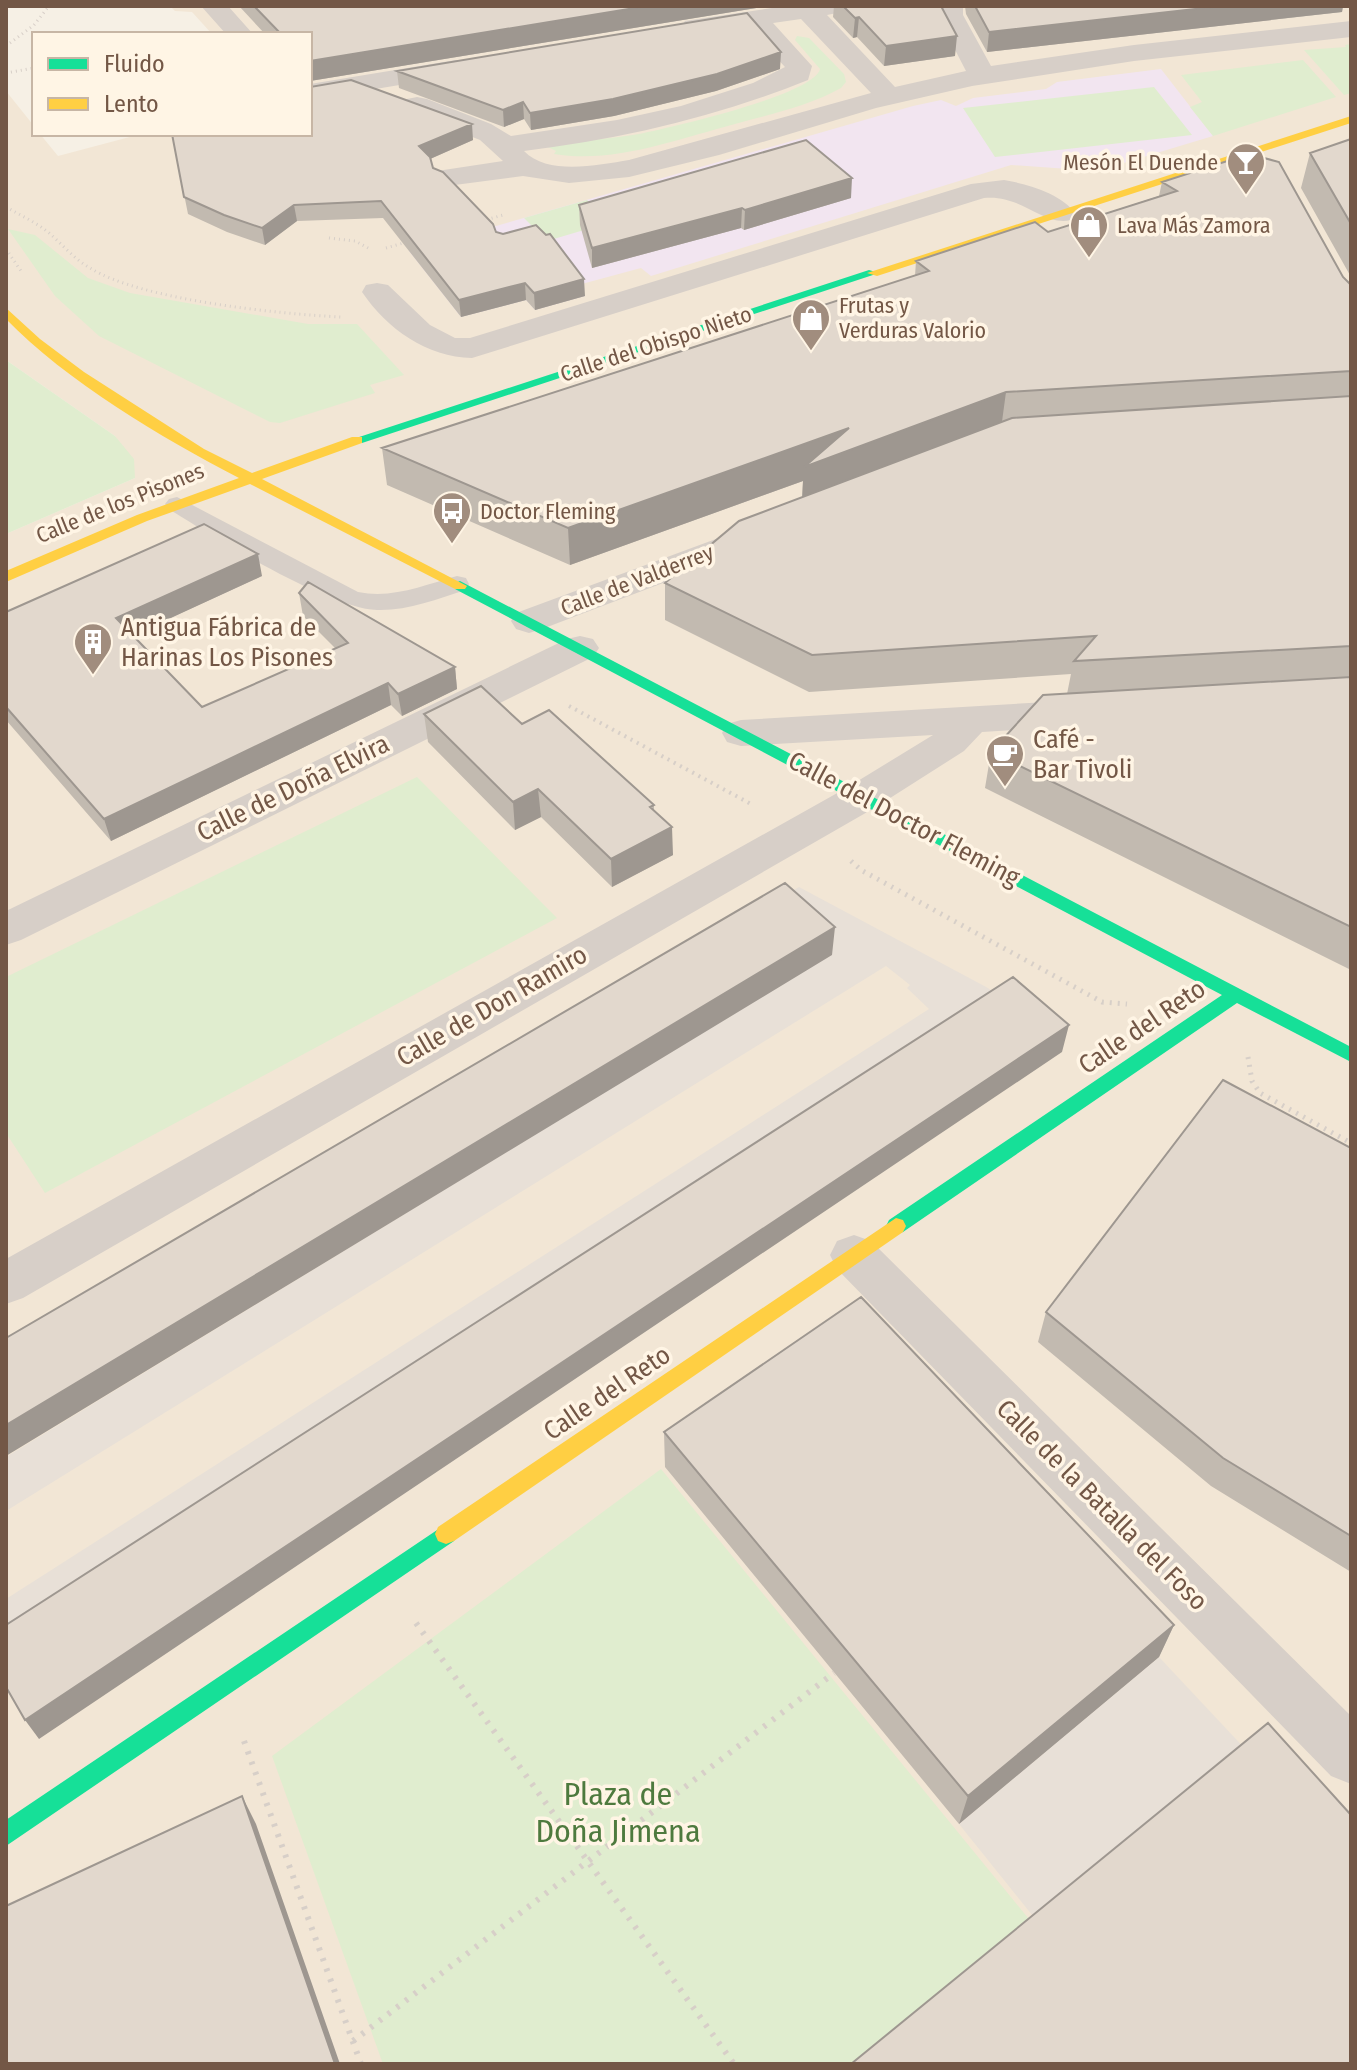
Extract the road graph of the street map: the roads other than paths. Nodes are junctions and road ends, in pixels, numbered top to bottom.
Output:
1 (214, 6) edge
2 (950, 6) edge
3 (1275, 6) edge
4 (754, 18) junction
5 (832, 18) edge
6 (1351, 29) edge
7 (674, 30) edge
8 (238, 32) edge
9 (1285, 36) junction
10 (772, 38) junction
11 (479, 64) edge
12 (982, 75) junction
13 (354, 84) junction
14 (312, 92) edge
15 (889, 96) junction
16 (1351, 119) edge
17 (504, 145) junction
18 (1261, 148) junction
19 (536, 170) junction
20 (1276, 176) edge
21 (447, 177) edge
22 (1061, 214) junction
23 (385, 301) road end
24 (6, 312) edge
25 (252, 476) junction
26 (177, 504) junction
27 (776, 527) edge
28 (6, 577) edge
29 (457, 584) junction
30 (529, 621) junction
31 (580, 648) junction
32 (1114, 711) edge
33 (971, 720) junction
34 (741, 733) junction
35 (862, 797) junction
36 (6, 929) edge
37 (1237, 994) junction
38 (1351, 1055) edge
39 (854, 1255) junction
40 (6, 1283) edge
41 (1351, 1756) edge
42 (6, 1834) edge

1 - 8 street
2 - 12 street
3 - 9 street
4 - 5 street
4 - 7 street
4 - 10 street
5 - 10 street
5 - 15 street
6 - 9 street
9 - 12 street
10 - 17 street
11 - 13 street
12 - 15 street
13 - 14 street
13 - 17 street
15 - 19 street
16 - 18 street, Calle del Obispo Nieto
17 - 19 street
18 - 20 street
18 - 22 street, Calle del Obispo Nieto
19 - 21 street
22 - 23 street, Calle del Obispo Nieto
22 - 25 street, Calle del Obispo Nieto
24 - 25 street, Calle del Doctor Fleming
25 - 26 street, Calle de los Pisones
25 - 29 street, Calle del Doctor Fleming
26 - 28 street, Calle de los Pisones
26 - 29 lane
27 - 30 street, Calle de Valderrey
29 - 30 street, Calle del Doctor Fleming
30 - 31 street, Calle del Doctor Fleming
31 - 34 street, Calle del Doctor Fleming
31 - 36 street, Calle de Doña Elvira
32 - 33 street
33 - 34 street
33 - 35 street, Calle de Don Ramiro
34 - 35 street, Calle del Doctor Fleming
35 - 37 street, Calle del Doctor Fleming
35 - 40 street, Calle de Don Ramiro
37 - 38 street, Calle del Doctor Fleming
37 - 39 street, Calle del Reto
39 - 41 street, Calle de la Batalla del Foso
39 - 42 street, Calle del Reto

